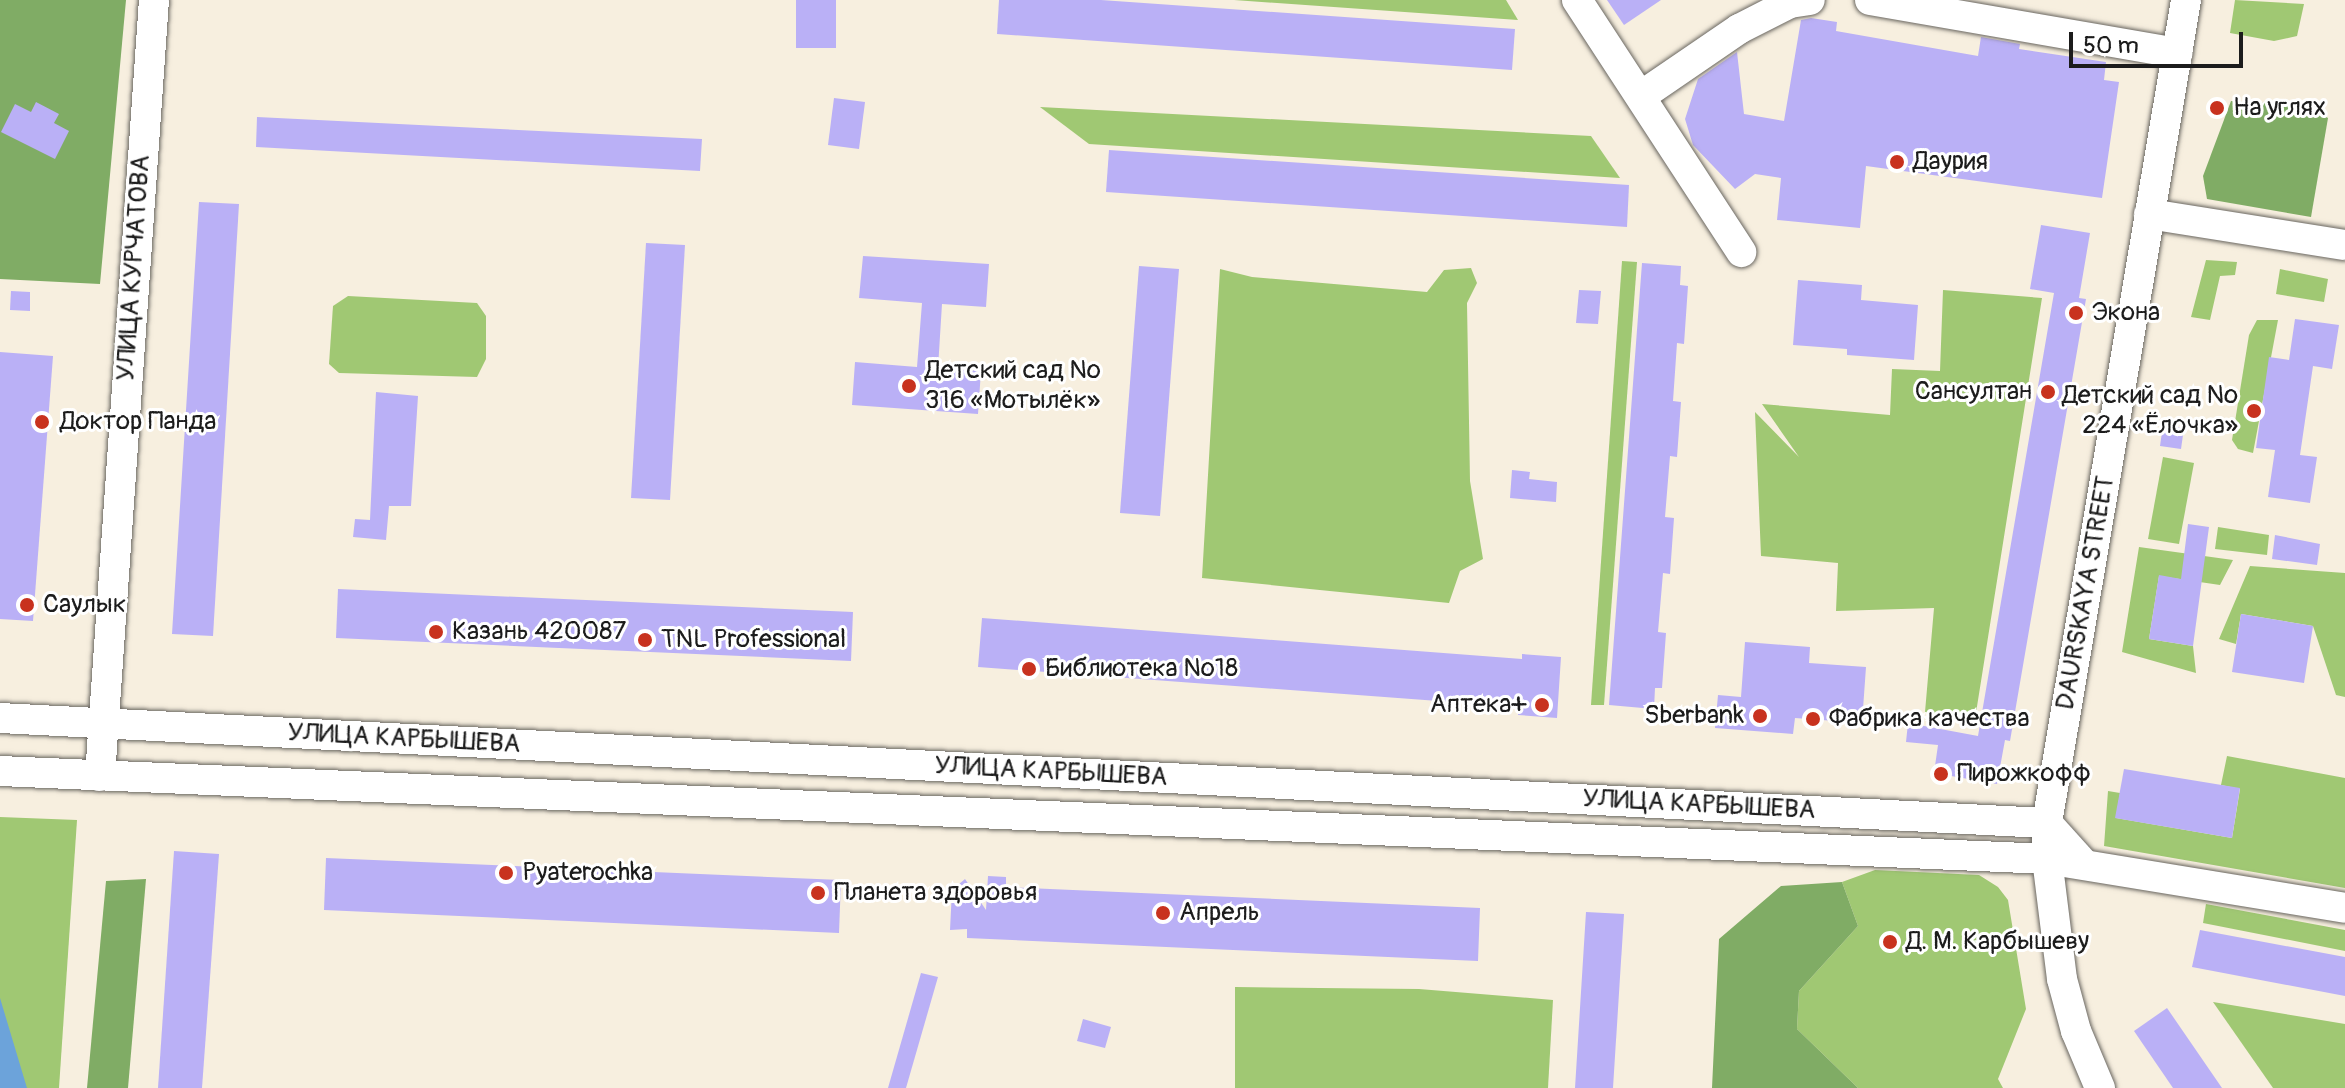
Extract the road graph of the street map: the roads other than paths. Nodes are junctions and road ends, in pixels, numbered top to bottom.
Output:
1 (154, 0) edge
2 (1577, 0) edge
3 (1810, 0) edge
4 (1870, 0) edge
5 (2186, 0) edge
6 (2177, 53) junction
7 (1641, 96) junction
8 (2149, 214) junction
9 (2345, 245) edge
10 (1741, 252) dead end
11 (0, 718) edge
12 (102, 724) junction
13 (0, 771) edge
14 (100, 776) junction
15 (2047, 823) junction
16 (2047, 859) junction
17 (2084, 864) junction
18 (2345, 908) edge
19 (2100, 1088) edge

1 - 12 street, УЛИЦА КУРЧАТОВА
2 - 7 street
3 - 7 street
4 - 6 street
5 - 6 street, DAURSKAYA STREET
6 - 8 street, DAURSKAYA STREET
7 - 10 street
8 - 9 street
8 - 15 street, DAURSKAYA STREET
11 - 12 street, УЛИЦА КАРБЫШЕВА
12 - 14 street, УЛИЦА КУРЧАТОВА
12 - 15 street, УЛИЦА КАРБЫШЕВА
13 - 14 street, УЛИЦА КАРБЫШЕВА
14 - 16 street, УЛИЦА КАРБЫШЕВА
15 - 16 street, DAURSKAYA STREET
15 - 17 street
16 - 17 street, УЛИЦА КАРБЫШЕВА
16 - 19 street, DAURSKAYA STREET
17 - 18 street, УЛИЦА КАРБЫШЕВА

